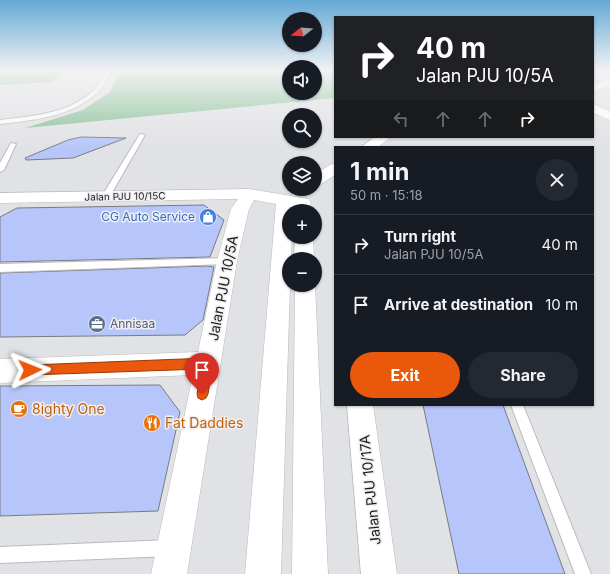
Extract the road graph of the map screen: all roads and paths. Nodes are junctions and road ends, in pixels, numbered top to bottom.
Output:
1 (89, 97) edge
2 (594, 108) edge
3 (610, 116) edge
4 (0, 122) edge
5 (142, 135) dead end
6 (382, 138) edge
7 (13, 144) dead end
8 (370, 146) edge
9 (334, 169) edge
10 (0, 170) edge
11 (322, 176) edge
12 (249, 194) junction
13 (106, 196) junction
14 (0, 198) edge
15 (300, 198) edge
16 (227, 261) junction
17 (0, 268) edge
18 (305, 292) edge
19 (208, 363) junction
20 (0, 371) edge
21 (360, 406) edge
22 (517, 406) edge
23 (174, 548) junction
24 (0, 555) edge
25 (169, 574) edge
26 (263, 574) edge
27 (310, 574) edge
28 (379, 574) edge
29 (583, 574) edge

1 - 4 lane
2 - 3 street
5 - 13 lane
6 - 8 street
7 - 10 lane
9 - 11 street
12 - 13 street, Jalan PJU 10/15C
12 - 15 street, Jalan PJU 10/15C
12 - 16 street, Jalan PJU 10/5A
13 - 14 street, Jalan PJU 10/15C
15 - 26 street
16 - 17 lane
16 - 19 street, Jalan PJU 10/5A
18 - 27 street
19 - 20 street
19 - 23 street, Jalan PJU 10/5A
21 - 28 street, Jalan PJU 10/17A
22 - 29 lane
23 - 24 lane
23 - 25 street, Jalan PJU 10/5A

